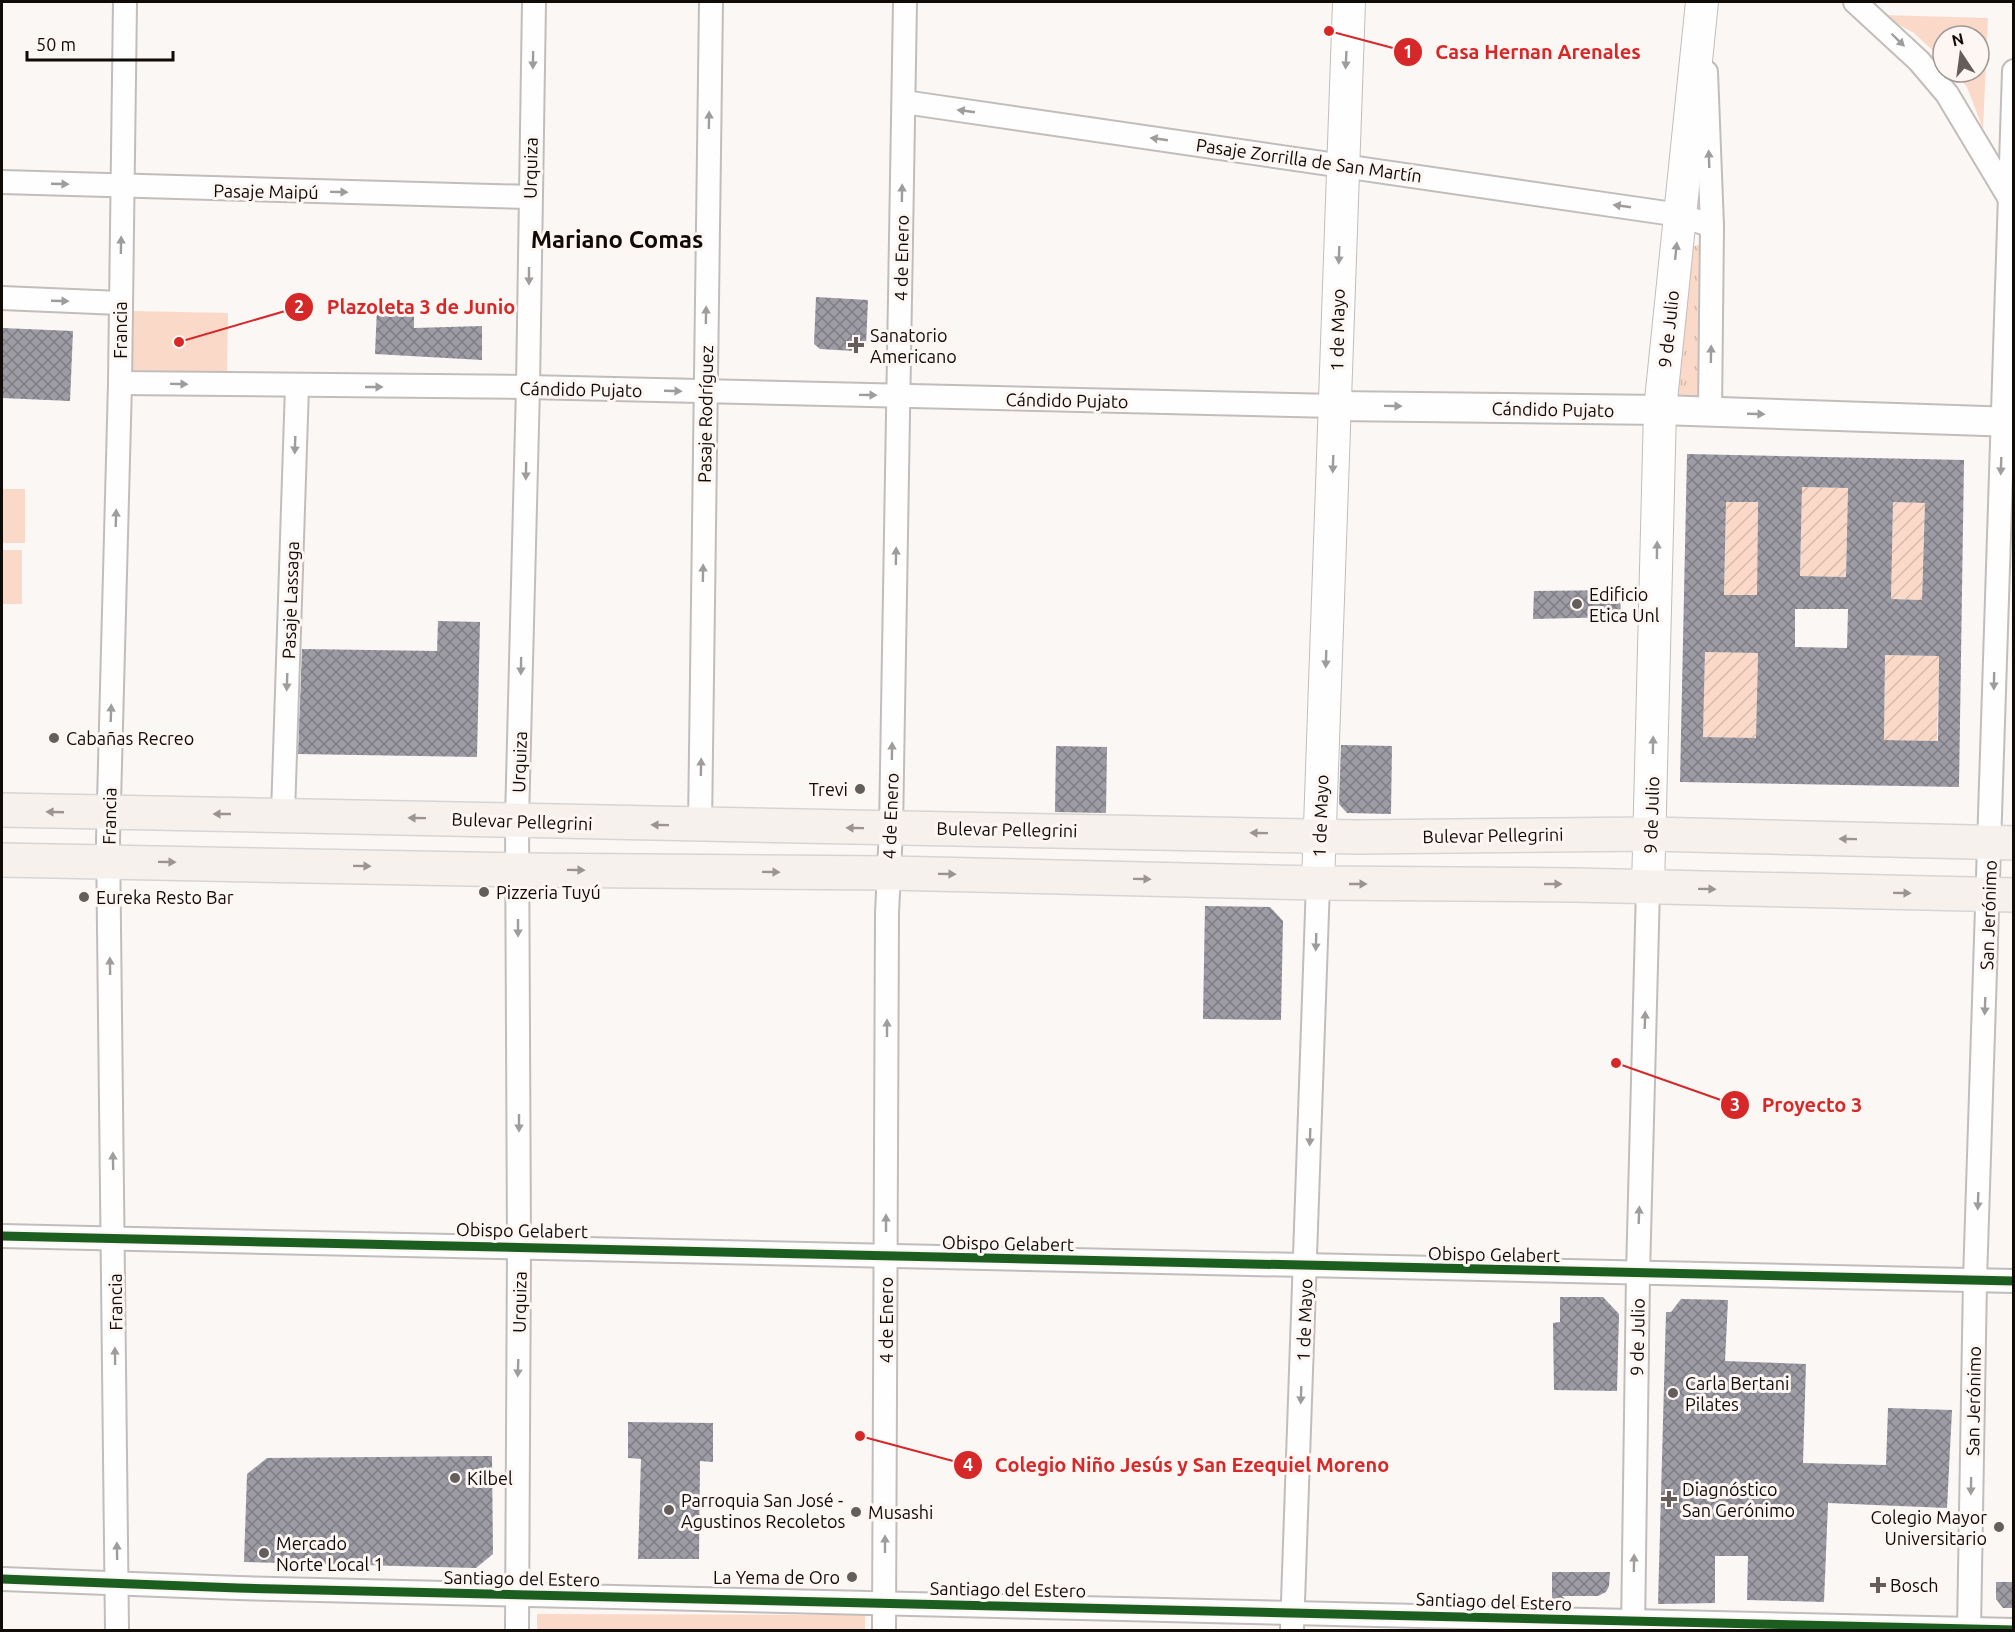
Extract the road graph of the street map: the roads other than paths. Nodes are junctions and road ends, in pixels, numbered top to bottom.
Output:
1 (125, 2) edge
2 (534, 2) edge
3 (711, 2) edge
4 (905, 2) edge
5 (1348, 2) edge
6 (1703, 2) edge
7 (1855, 2) edge
8 (2013, 71) edge
9 (904, 102) junction
10 (1341, 165) junction
11 (2, 182) edge
12 (123, 187) junction
13 (530, 197) junction
14 (2010, 200) junction
15 (1680, 215) junction
16 (1712, 226) junction
17 (2, 298) edge
18 (120, 303) junction
19 (120, 383) junction
20 (297, 386) junction
21 (528, 387) junction
22 (705, 392) junction
23 (899, 396) junction
24 (1335, 406) junction
25 (1660, 410) junction
26 (1710, 413) junction
27 (2008, 422) edge
28 (2004, 639) edge
29 (2, 810) edge
30 (108, 813) junction
31 (283, 814) junction
32 (517, 820) junction
33 (700, 826) junction
34 (891, 829) junction
35 (1318, 834) junction
36 (1650, 834) junction
37 (2002, 843) edge
38 (2, 860) edge
39 (108, 861) junction
40 (518, 870) junction
41 (888, 873) junction
42 (1318, 883) junction
43 (1648, 888) junction
44 (2001, 895) edge
45 (2, 1236) edge
46 (114, 1239) junction
47 (519, 1246) junction
48 (886, 1257) junction
49 (1306, 1267) junction
50 (1638, 1274) junction
51 (1975, 1280) junction
52 (2013, 1281) edge
53 (2, 1579) edge
54 (117, 1582) junction
55 (517, 1594) junction
56 (885, 1602) junction
57 (1293, 1621) edge
58 (1633, 1626) edge
59 (117, 1630) edge
60 (517, 1630) edge
61 (884, 1630) edge
62 (1969, 1630) edge
63 (2013, 1630) edge

1 - 12 street, Francia
2 -> 13 street, Urquiza
22 -> 3 street, Pasaje Rodríguez
4 - 9 street, 4 de Enero
5 -> 10 main road, 1 de Mayo
6 - 15 main road, 9 de Julio
16 -> 6 street, 9 de Julio
7 -> 14 street
8 - 14 street, San Jerónimo
10 -> 9 street, Pasaje Zorrilla de San Martín
23 -> 9 street, 4 de Enero
15 -> 10 street, Pasaje Zorrilla de San Martín
10 -> 24 main road, 1 de Mayo
11 -> 12 street, Pasaje Maipú
12 -> 13 street, Pasaje Maipú
18 -> 12 street, Francia
13 -> 21 street, Urquiza
14 - 27 street, San Jerónimo
15 - 16 street, Pasaje Zorrilla de San Martín
25 -> 15 main road, 9 de Julio
26 -> 16 street, 9 de Julio
17 -> 18 street
18 - 19 street, Francia
19 -> 20 street, Cándido Pujato
30 -> 19 street, Francia
20 -> 21 street, Cándido Pujato
20 -> 31 street, Pasaje Lassaga
21 -> 22 street, Cándido Pujato
21 -> 32 street, Urquiza
22 -> 23 street, Cándido Pujato
33 -> 22 street, Pasaje Rodríguez
23 - 24 street, Cándido Pujato
34 -> 23 street, 4 de Enero
24 -> 25 street, Cándido Pujato
24 -> 35 main road, 1 de Mayo
25 - 26 street, Cándido Pujato
36 -> 25 main road, 9 de Julio
26 -> 27 street, Cándido Pujato
27 -> 28 street, San Jerónimo
28 -> 37 street, San Jerónimo
30 -> 29 main road, Bulevar Pellegrini
31 -> 30 main road, Bulevar Pellegrini
30 - 39 street, Francia
32 -> 31 main road, Bulevar Pellegrini
33 -> 32 main road, Bulevar Pellegrini
32 - 40 street, Urquiza
34 -> 33 main road, Bulevar Pellegrini
35 -> 34 main road, Bulevar Pellegrini
34 - 41 street, 4 de Enero
35 - 36 main road, Bulevar Pellegrini
35 - 42 main road, 1 de Mayo
37 -> 36 main road, Bulevar Pellegrini
36 - 43 main road, 9 de Julio
37 - 44 street, San Jerónimo
38 - 39 main road
39 -> 40 main road
46 -> 39 street, Francia
40 -> 41 main road
40 -> 47 street, Urquiza
41 -> 42 main road
48 -> 41 street, 4 de Enero
42 -> 43 main road
42 -> 49 street, 1 de Mayo
43 -> 44 main road
50 -> 43 street, 9 de Julio
44 -> 51 street, San Jerónimo
45 - 46 street, Obispo Gelabert
46 - 47 street, Obispo Gelabert
54 -> 46 street, Francia
47 - 48 street, Obispo Gelabert
47 -> 55 street, Urquiza
48 - 49 street, Obispo Gelabert
56 -> 48 street, 4 de Enero
49 - 50 street, Obispo Gelabert
49 -> 57 street, 1 de Mayo
50 - 51 street, Obispo Gelabert
58 -> 50 street, 9 de Julio
51 - 52 street, Obispo Gelabert
51 -> 62 street, San Jerónimo
53 - 54 street, Santiago del Estero
54 - 55 street, Santiago del Estero
54 - 59 street, Francia
55 - 56 street, Santiago del Estero
55 - 60 street, Urquiza
56 - 57 street, Santiago del Estero
56 - 61 street, 4 de Enero
57 - 58 street, Santiago del Estero
58 - 62 street, Santiago del Estero
62 - 63 street, Santiago del Estero

